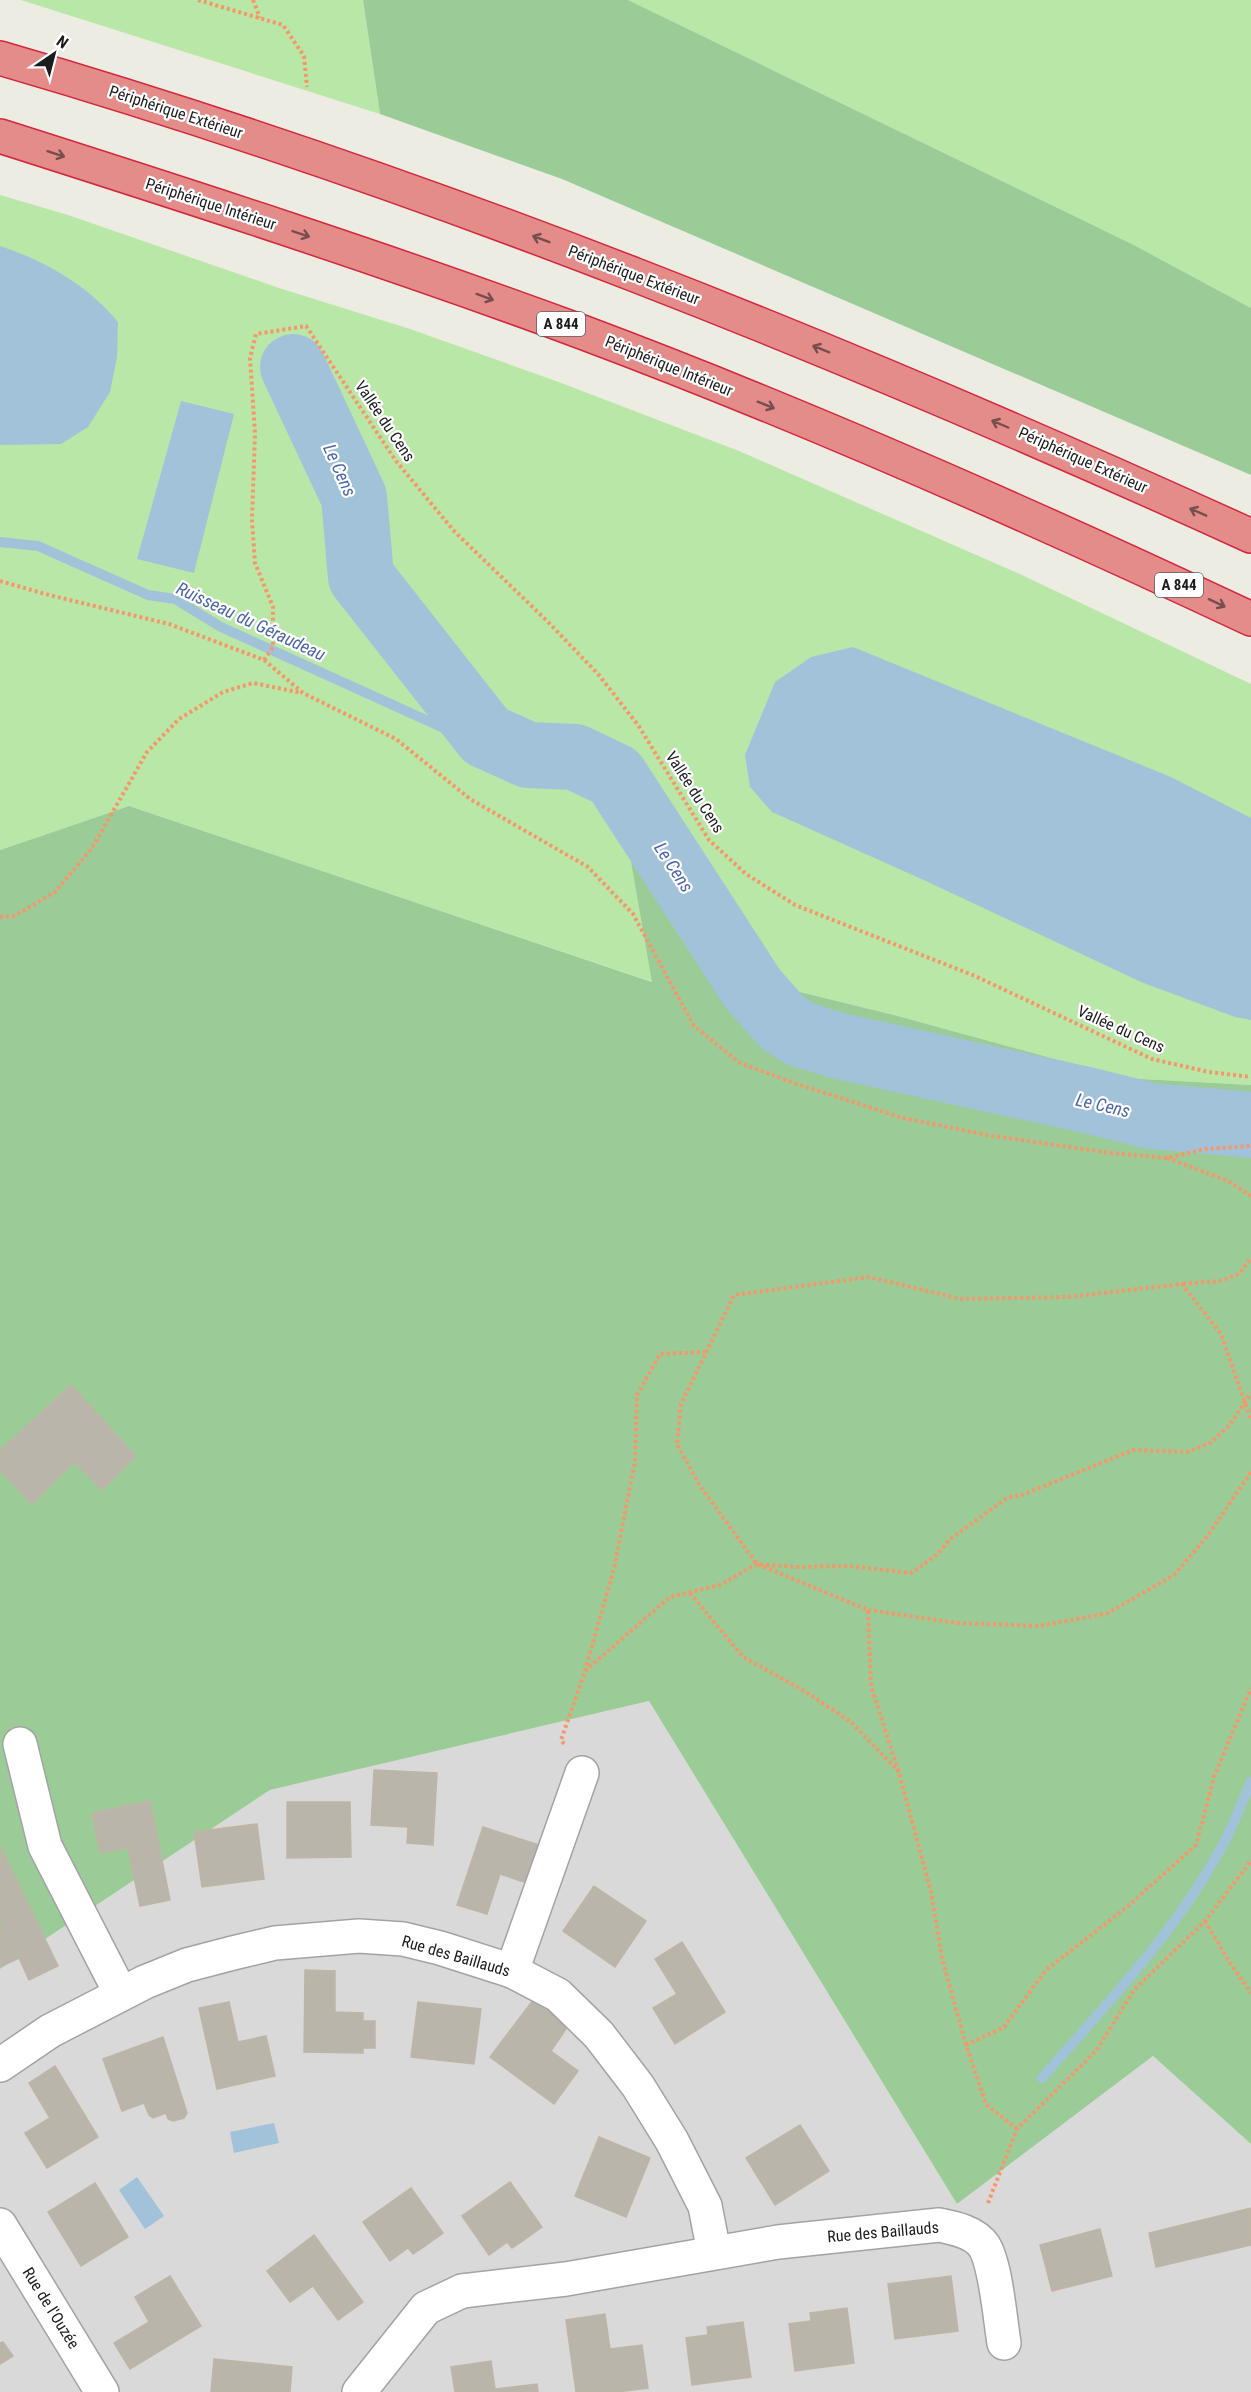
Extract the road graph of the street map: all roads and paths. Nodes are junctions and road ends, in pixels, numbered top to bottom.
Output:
1 (198, 0) edge
2 (253, 0) edge
3 (261, 18) junction
4 (0, 58) edge
5 (307, 87) dead end
6 (0, 136) edge
7 (1251, 536) edge
8 (0, 581) edge
9 (1251, 619) edge
10 (264, 660) junction
11 (303, 693) junction
12 (0, 917) edge
13 (1251, 1077) edge
14 (1251, 1146) edge
15 (1167, 1158) junction
16 (1251, 1196) edge
17 (1251, 1258) edge
18 (1182, 1284) junction
19 (705, 1352) junction
20 (1251, 1393) edge
21 (1245, 1403) junction
22 (1251, 1420) edge
23 (1251, 1472) edge
24 (757, 1564) junction
25 (690, 1593) junction
26 (868, 1610) junction
27 (585, 1671) junction
28 (1251, 1688) edge
29 (21, 1744) dead end
30 (582, 1773) joint
31 (899, 1773) junction
32 (1251, 1861) edge
33 (1205, 1921) junction
34 (512, 1971) junction
35 (1251, 1993) edge
36 (121, 1994) junction
37 (966, 2045) junction
38 (0, 2065) edge
39 (1017, 2129) junction
40 (0, 2225) edge
41 (976, 2239) junction
42 (714, 2252) junction
43 (1004, 2343) dead end
44 (102, 2392) edge
45 (359, 2392) edge

1 - 3 path
2 - 3 path
3 - 5 path
7 -> 4 highway, Périphérique Extérieur
6 -> 9 highway, Périphérique Intérieur / A 844
8 - 10 path
10 - 11 path
10 - 13 path, Vallée du Cens
11 - 12 path
11 - 15 path
14 - 15 path
15 - 16 path
17 - 18 path
18 - 19 path
18 - 21 path
19 - 24 path
19 - 27 path
20 - 21 path
21 - 22 path
21 - 24 path
23 - 26 path
24 - 25 path
24 - 26 path
25 - 27 path
25 - 31 path
26 - 31 path
27 - 30 path
28 - 37 path
29 - 36 street
30 - 34 street
31 - 37 path
32 - 33 path
33 - 35 path
33 - 39 path
34 - 36 street, Rue des Baillauds
34 - 42 street, Rue des Baillauds
36 - 38 street, Rue des Baillauds
37 - 39 path
39 - 41 path
40 - 44 street, Rue de l'Ouzée
41 - 42 street, Rue des Baillauds
41 - 43 street
42 - 45 street, Rue des Baillauds

